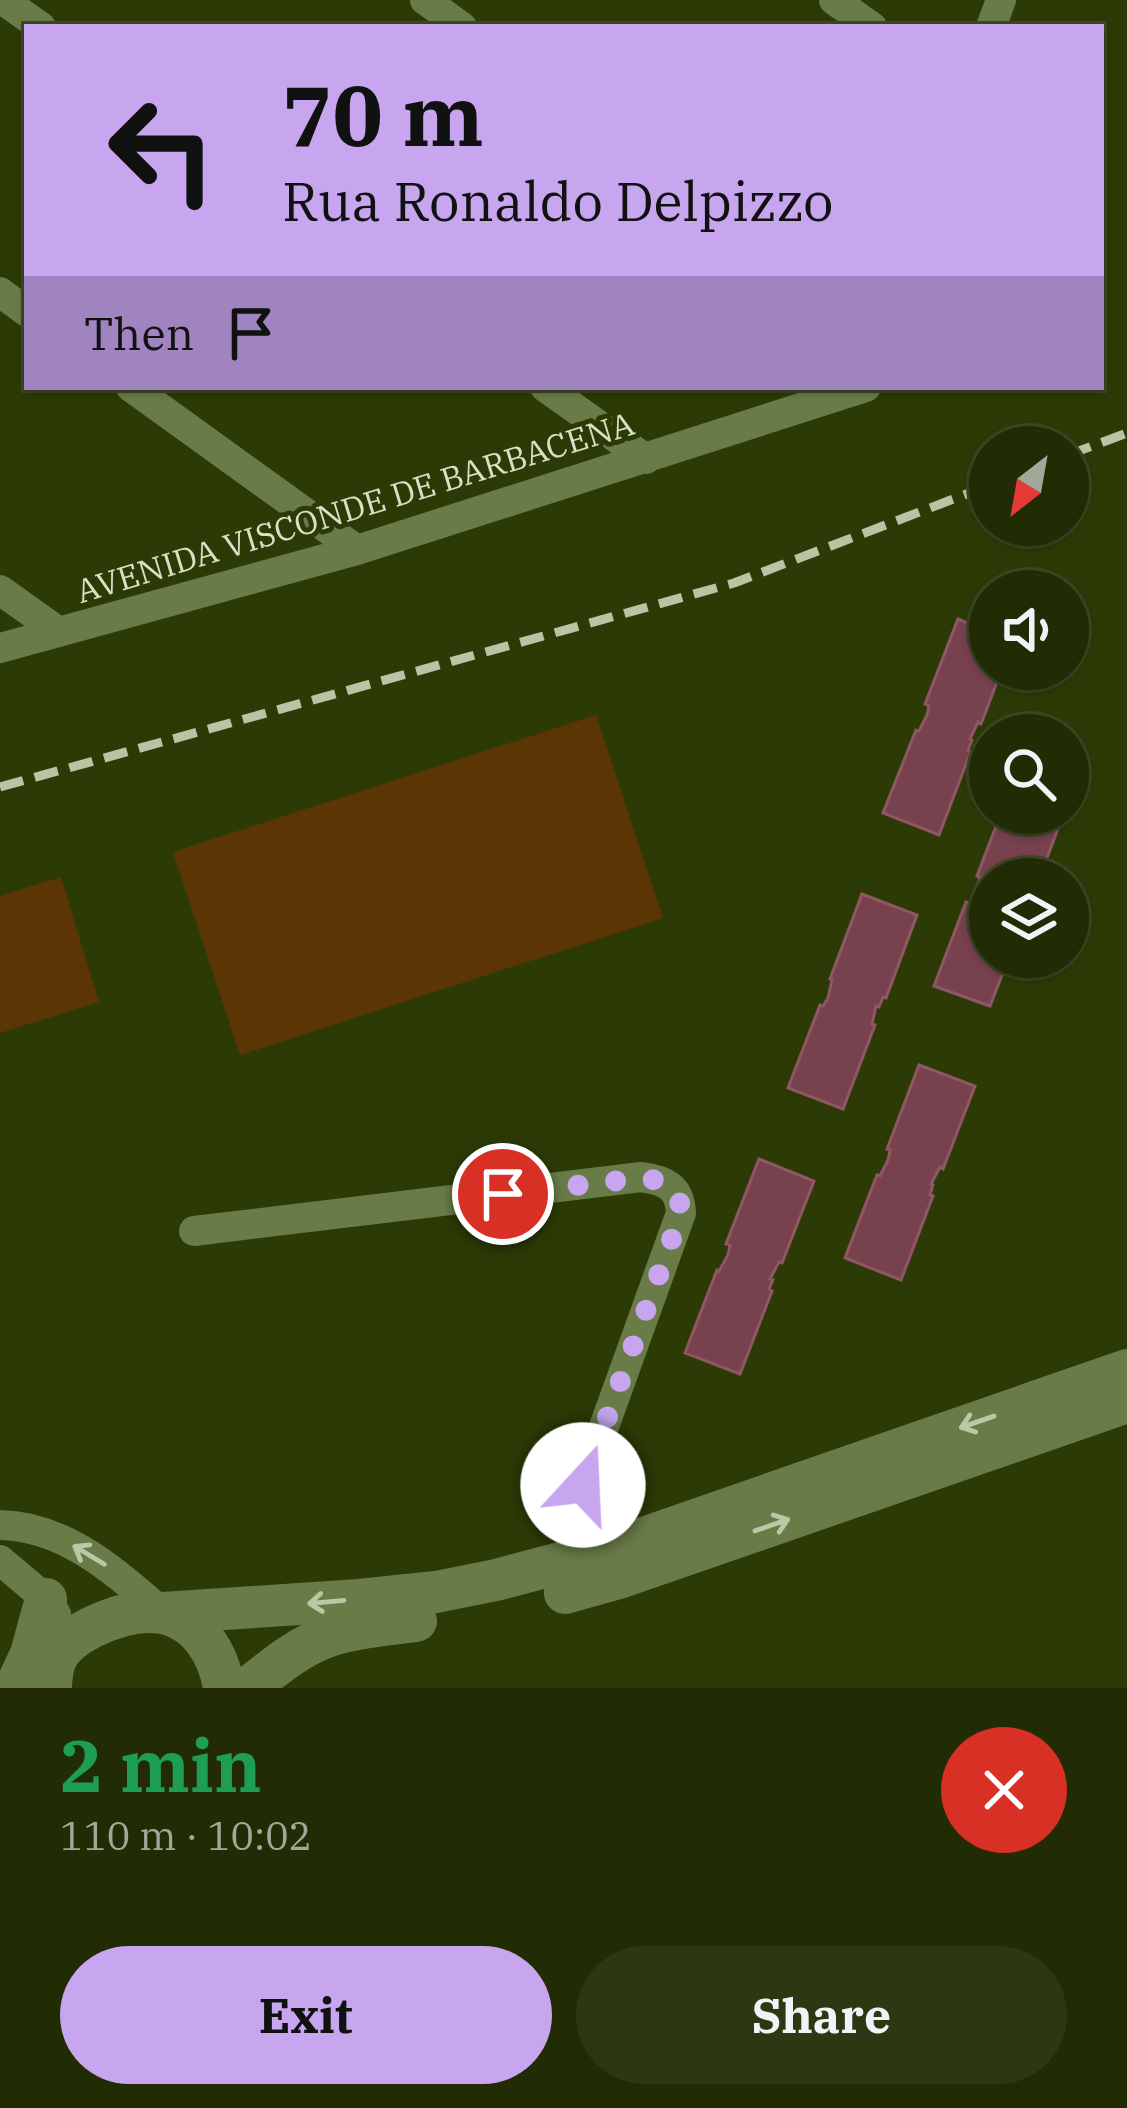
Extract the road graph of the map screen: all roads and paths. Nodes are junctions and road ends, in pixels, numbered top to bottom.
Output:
1 (3, 0) edge
2 (424, 0) edge
3 (834, 0) edge
4 (37, 24) edge
5 (458, 24) edge
6 (868, 24) edge
7 (135, 390) edge
8 (549, 390) edge
9 (857, 390) edge
10 (646, 459) junction
11 (357, 550) junction
12 (0, 590) edge
13 (59, 632) junction
14 (0, 647) edge
15 (194, 1231) dead end
16 (1127, 1370) edge
17 (1127, 1402) edge
18 (1061, 1409) junction
19 (0, 1525) edge
20 (0, 1560) edge
21 (614, 1564) junction
22 (46, 1599) joint
23 (163, 1613) junction
24 (34, 1679) edge
25 (224, 1688) edge
26 (248, 1688) edge

1 - 4 street
2 - 5 street
3 - 6 street
7 - 11 street
8 - 10 street
9 - 10 street, AVENIDA VISCONDE DE BARBACENA
10 - 11 street, AVENIDA VISCONDE DE BARBACENA
11 - 13 street, AVENIDA VISCONDE DE BARBACENA
12 - 13 street
13 - 14 street, AVENIDA VISCONDE DE BARBACENA
15 - 21 street
16 - 18 main road
17 - 18 main road
18 - 21 main road
23 -> 19 street
20 - 22 street
21 -> 23 main road
21 - 26 main road
22 - 24 main road
23 - 24 main road
23 - 25 main road

